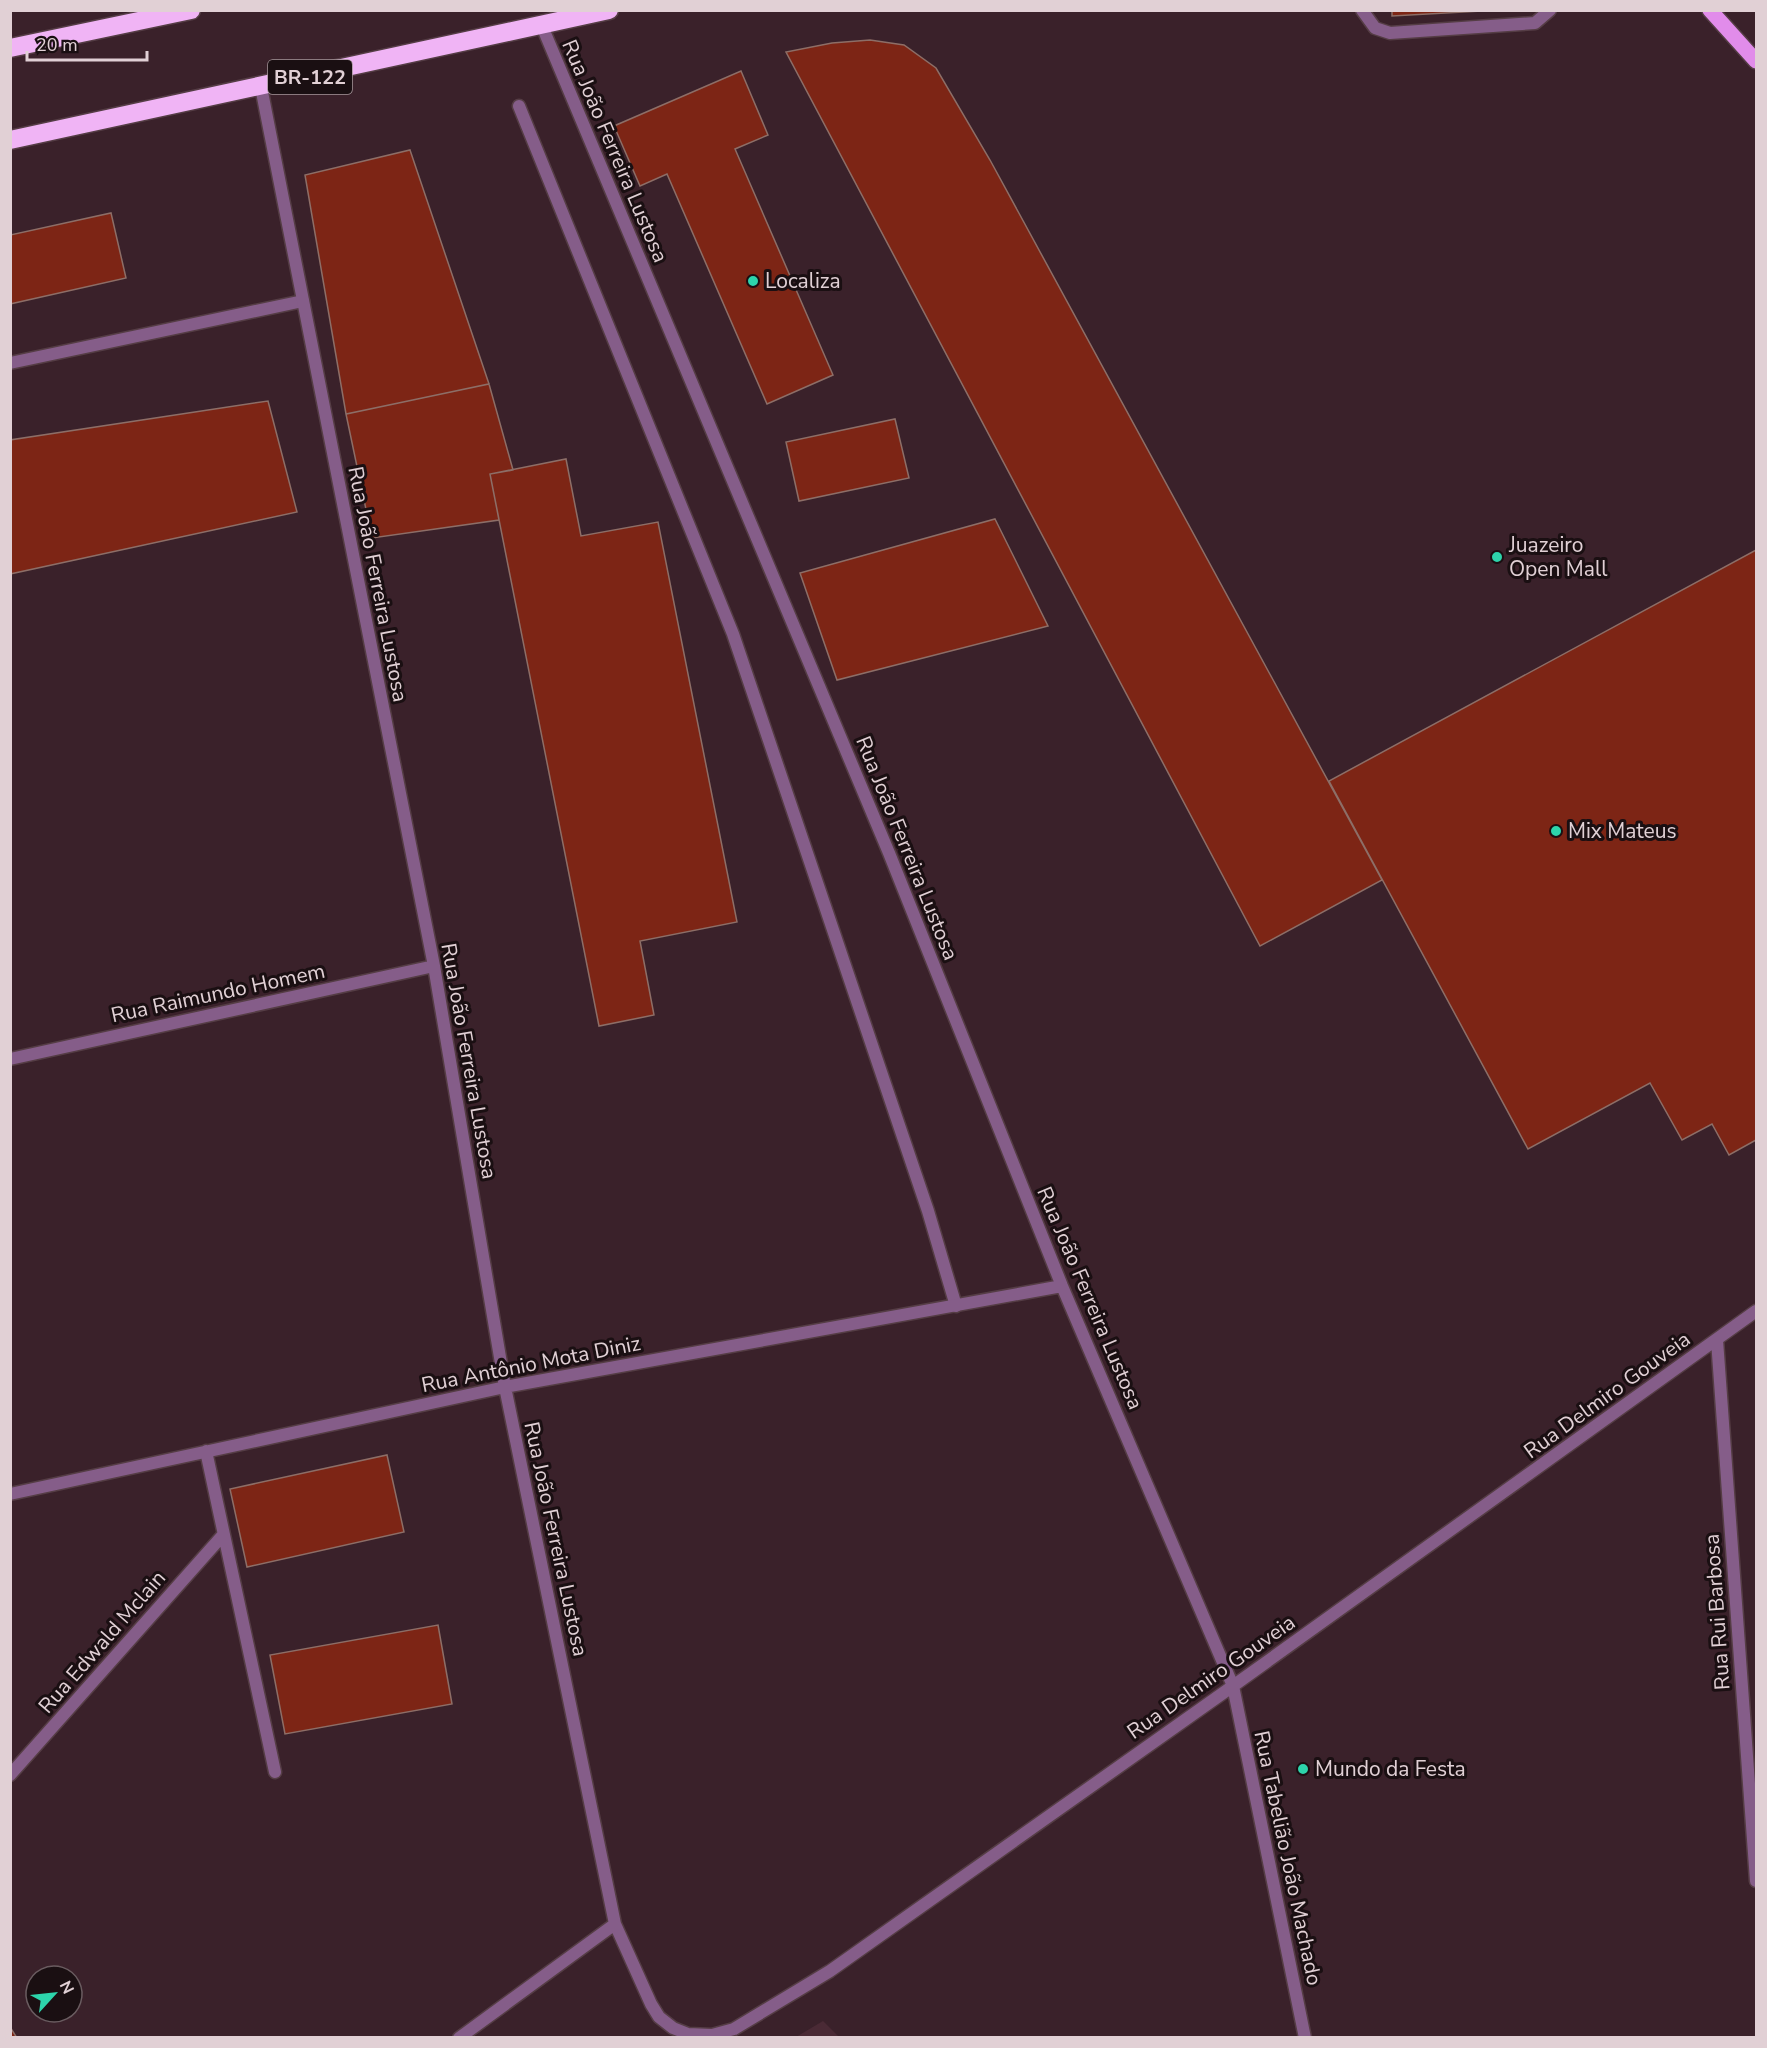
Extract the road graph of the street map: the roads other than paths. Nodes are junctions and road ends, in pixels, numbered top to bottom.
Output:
1 (191, 10) edge
2 (609, 10) edge
3 (1362, 10) edge
4 (1550, 10) edge
5 (1710, 10) edge
6 (542, 26) junction
7 (10, 48) edge
8 (1756, 61) edge
9 (261, 87) junction
10 (519, 106) dead end
11 (10, 140) edge
12 (303, 301) junction
13 (10, 363) edge
14 (434, 966) junction
15 (10, 1059) edge
16 (1062, 1286) junction
17 (956, 1305) junction
18 (1756, 1311) edge
19 (1717, 1340) junction
20 (505, 1387) junction
21 (206, 1452) junction
22 (10, 1494) edge
23 (223, 1535) junction
24 (1233, 1686) junction
25 (275, 1772) dead end
26 (10, 1775) edge
27 (1756, 1881) edge
28 (615, 1924) junction
29 (673, 2028) joint
30 (459, 2037) edge
31 (1305, 2037) edge

1 - 7 highway
2 - 6 highway, BR-122
3 - 4 street
5 - 8 main road
6 - 9 highway, BR-122
6 - 16 street, Rua João Ferreira Lustosa
9 - 11 highway, BR-122
9 - 12 street, Rua João Ferreira Lustosa
10 - 17 street
12 - 13 street
12 - 14 street, Rua João Ferreira Lustosa
14 - 15 street, Rua Raimundo Homem
14 - 20 street, Rua João Ferreira Lustosa
16 - 17 street, Rua Antônio Mota Diniz
16 - 24 street, Rua João Ferreira Lustosa
17 - 20 street, Rua Antônio Mota Diniz
18 - 19 street, Rua Delmiro Gouveia
19 - 24 street, Rua Delmiro Gouveia
19 - 27 street, Rua Rui Barbosa
20 - 21 street, Rua Antônio Mota Diniz
20 - 28 street, Rua João Ferreira Lustosa
21 - 22 street, Rua Antônio Mota Diniz
21 - 23 street
23 - 25 street
23 - 26 street, Rua Edwald Mclain
24 - 29 street, Rua Delmiro Gouveia
24 - 31 street, Rua Tabelião João Machado
28 - 29 street, Rua João Ferreira Lustosa
28 - 30 street

